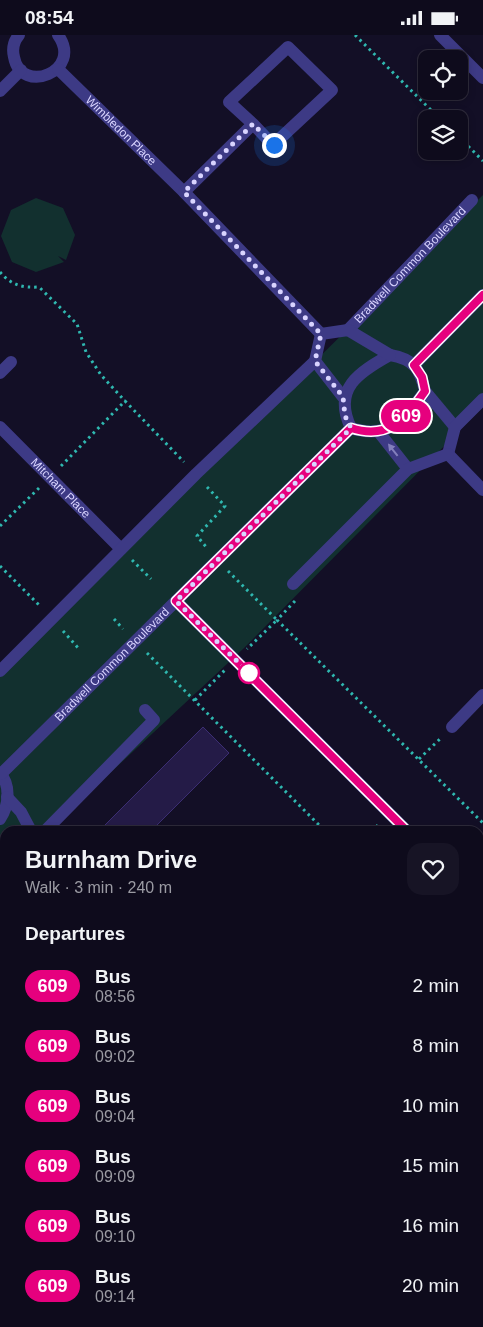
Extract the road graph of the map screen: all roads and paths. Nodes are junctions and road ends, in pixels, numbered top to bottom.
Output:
1 (19, 35) edge
2 (58, 35) edge
3 (355, 35) edge
4 (440, 35) edge
5 (58, 69) junction
6 (21, 71) junction
7 (483, 78) edge
8 (0, 91) edge
9 (431, 110) edge
10 (253, 124) junction
11 (468, 146) edge
12 (483, 161) edge
13 (184, 192) junction
14 (472, 200) dead end
15 (0, 272) edge
16 (483, 295) edge
17 (348, 330) junction
18 (321, 334) junction
19 (390, 355) junction
20 (315, 361) junction
21 (11, 362) dead end
22 (414, 365) junction
23 (0, 373) edge
24 (425, 391) junction
25 (343, 397) junction
26 (483, 399) edge
27 (125, 401) junction
28 (0, 427) edge
29 (455, 427) junction
30 (351, 428) junction
31 (378, 431) junction
32 (448, 454) junction
33 (408, 469) junction
34 (196, 475) junction
35 (50, 477) junction
36 (483, 490) edge
37 (0, 526) edge
38 (121, 549) junction
39 (211, 552) dead end
40 (0, 566) edge
41 (224, 566) dead end
42 (151, 579) dead end
43 (293, 585) dead end
44 (296, 600) dead end
45 (176, 601) junction
46 (52, 619) junction
47 (114, 619) dead end
48 (277, 620) junction
49 (135, 641) junction
50 (80, 649) dead end
51 (0, 671) edge
52 (483, 695) edge
53 (145, 710) dead end
54 (452, 727) joint
55 (418, 759) junction
56 (1, 773) edge
57 (7, 797) junction
58 (0, 819) edge
59 (483, 823) edge
60 (28, 826) edge
61 (49, 826) edge
62 (320, 826) edge
63 (402, 826) edge

1 - 6 street
2 - 5 street
3 - 9 path
4 - 7 street
5 - 6 street
5 - 13 street, Wimbledon Place
6 - 8 street
10 - 10 street
10 - 13 street
11 - 12 path
13 - 18 street, Wimbledon Place
14 - 17 street, Bradwell Common Boulevard
15 - 27 path
16 - 22 street
17 - 18 street
17 - 19 street
18 - 20 street
19 - 22 street
19 - 25 street
20 - 25 street
20 - 34 street
21 - 23 street
22 - 24 street
24 - 29 street
24 - 31 street
25 - 30 street
26 - 29 street
27 - 34 path
27 - 35 path
28 - 35 street, Mitcham Place
29 - 32 street
30 - 31 street
30 - 45 street, Bradwell Common Boulevard
33 -> 31 street
32 - 33 street
32 - 36 street
33 - 43 street
34 - 38 street
34 - 39 path
35 - 37 path
35 - 38 street, Mitcham Place
38 - 42 path
38 - 46 street
40 - 46 path
41 - 48 path
44 - 48 path
45 - 49 street, Bradwell Common Boulevard
45 - 63 street
46 - 50 path
46 - 51 street
47 - 49 path
48 - 55 path
49 - 56 street, Bradwell Common Boulevard
49 - 62 path
52 - 54 street
53 - 61 street
54 - 55 path
55 - 59 path
56 - 57 street
57 - 58 street
57 - 60 street

